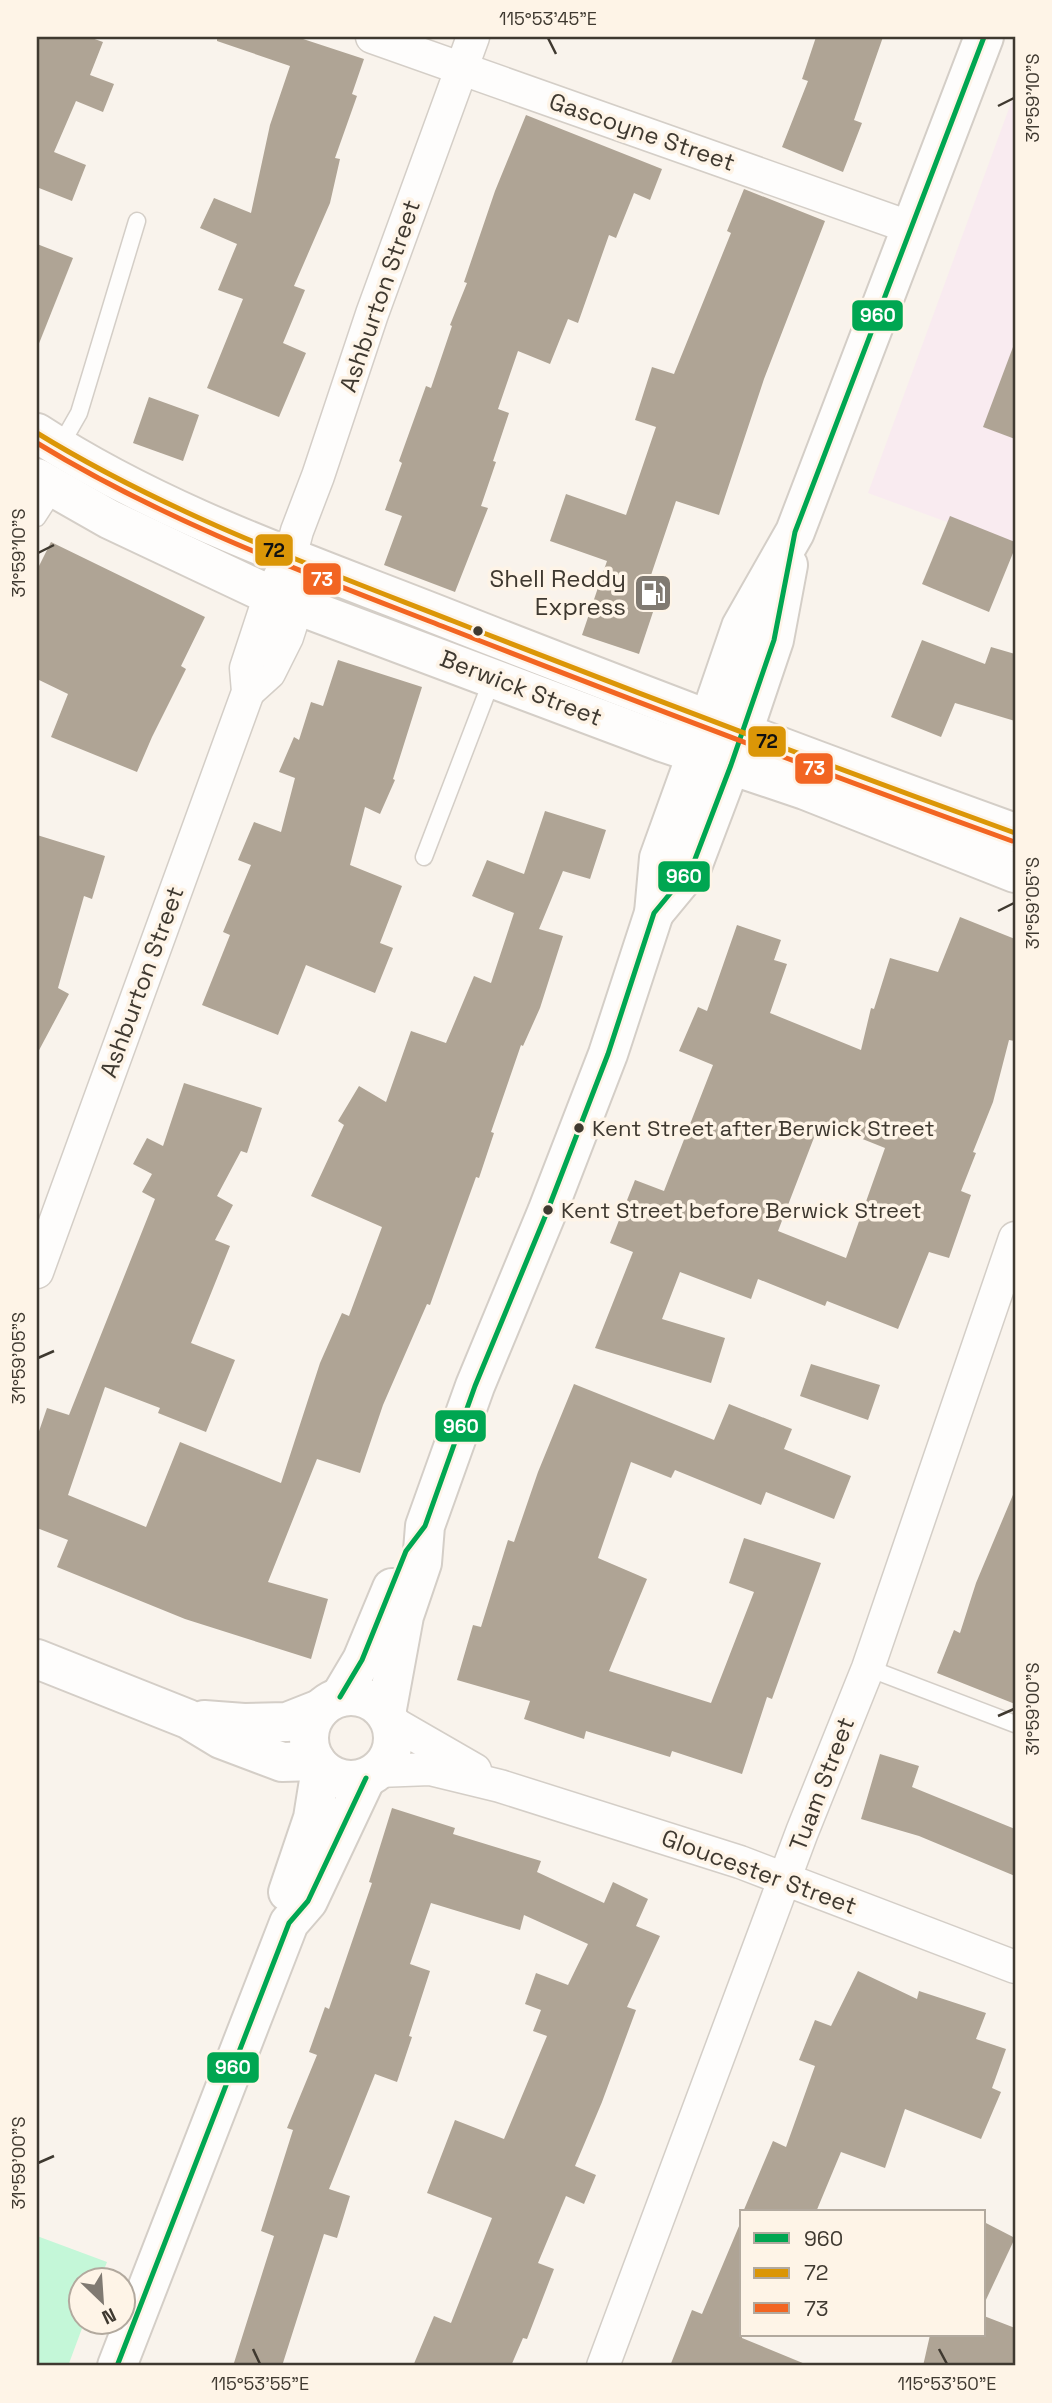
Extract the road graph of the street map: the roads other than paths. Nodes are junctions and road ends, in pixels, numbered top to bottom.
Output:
1 (372, 37) edge
2 (473, 37) edge
3 (984, 37) edge
4 (461, 68) junction
5 (137, 221) dead end
6 (912, 228) junction
7 (48, 441) edge
8 (43, 495) edge
9 (290, 557) junction
10 (284, 600) junction
11 (493, 677) junction
12 (720, 742) junction
13 (1015, 833) edge
14 (424, 857) dead end
15 (1015, 873) edge
16 (1015, 1238) edge
17 (37, 1272) edge
18 (425, 1525) junction
19 (37, 1659) edge
20 (868, 1668) junction
21 (330, 1703) junction
22 (388, 1717) junction
23 (188, 1719) junction
24 (1015, 1724) edge
25 (319, 1765) junction
26 (372, 1774) junction
27 (500, 1786) junction
28 (785, 1880) junction
29 (289, 1923) junction
30 (1015, 1967) edge
31 (117, 2366) edge
32 (603, 2366) edge

1 - 4 street, Gascoyne Street
2 - 4 street, Ashburton Street
3 - 6 main road
4 - 6 street, Gascoyne Street
4 - 9 street, Ashburton Street
5 - 7 lane
6 - 12 main road
7 - 9 main road, Berwick Street
8 - 10 main road, Berwick Street
9 - 10 street, Ashburton Street
9 - 12 main road, Berwick Street
10 - 11 main road, Berwick Street
10 - 17 street, Ashburton Street
11 - 12 main road, Berwick Street
11 - 14 lane
12 - 13 main road, Berwick Street
12 - 15 main road, Berwick Street
12 - 18 main road
16 - 20 street, Tuam Street
18 - 21 main road
18 - 22 main road
19 - 23 main road
20 - 24 lane
20 - 28 street, Tuam Street
21 - 22 main road
21 - 23 main road
21 - 25 main road
22 - 26 main road
22 - 27 street, Gloucester Street
23 - 25 main road
25 - 26 main road
25 - 29 main road
26 - 27 street, Gloucester Street
26 - 29 main road
27 - 28 street, Gloucester Street
28 - 30 street, Gloucester Street
28 - 32 street, Tuam Street
29 - 31 main road

